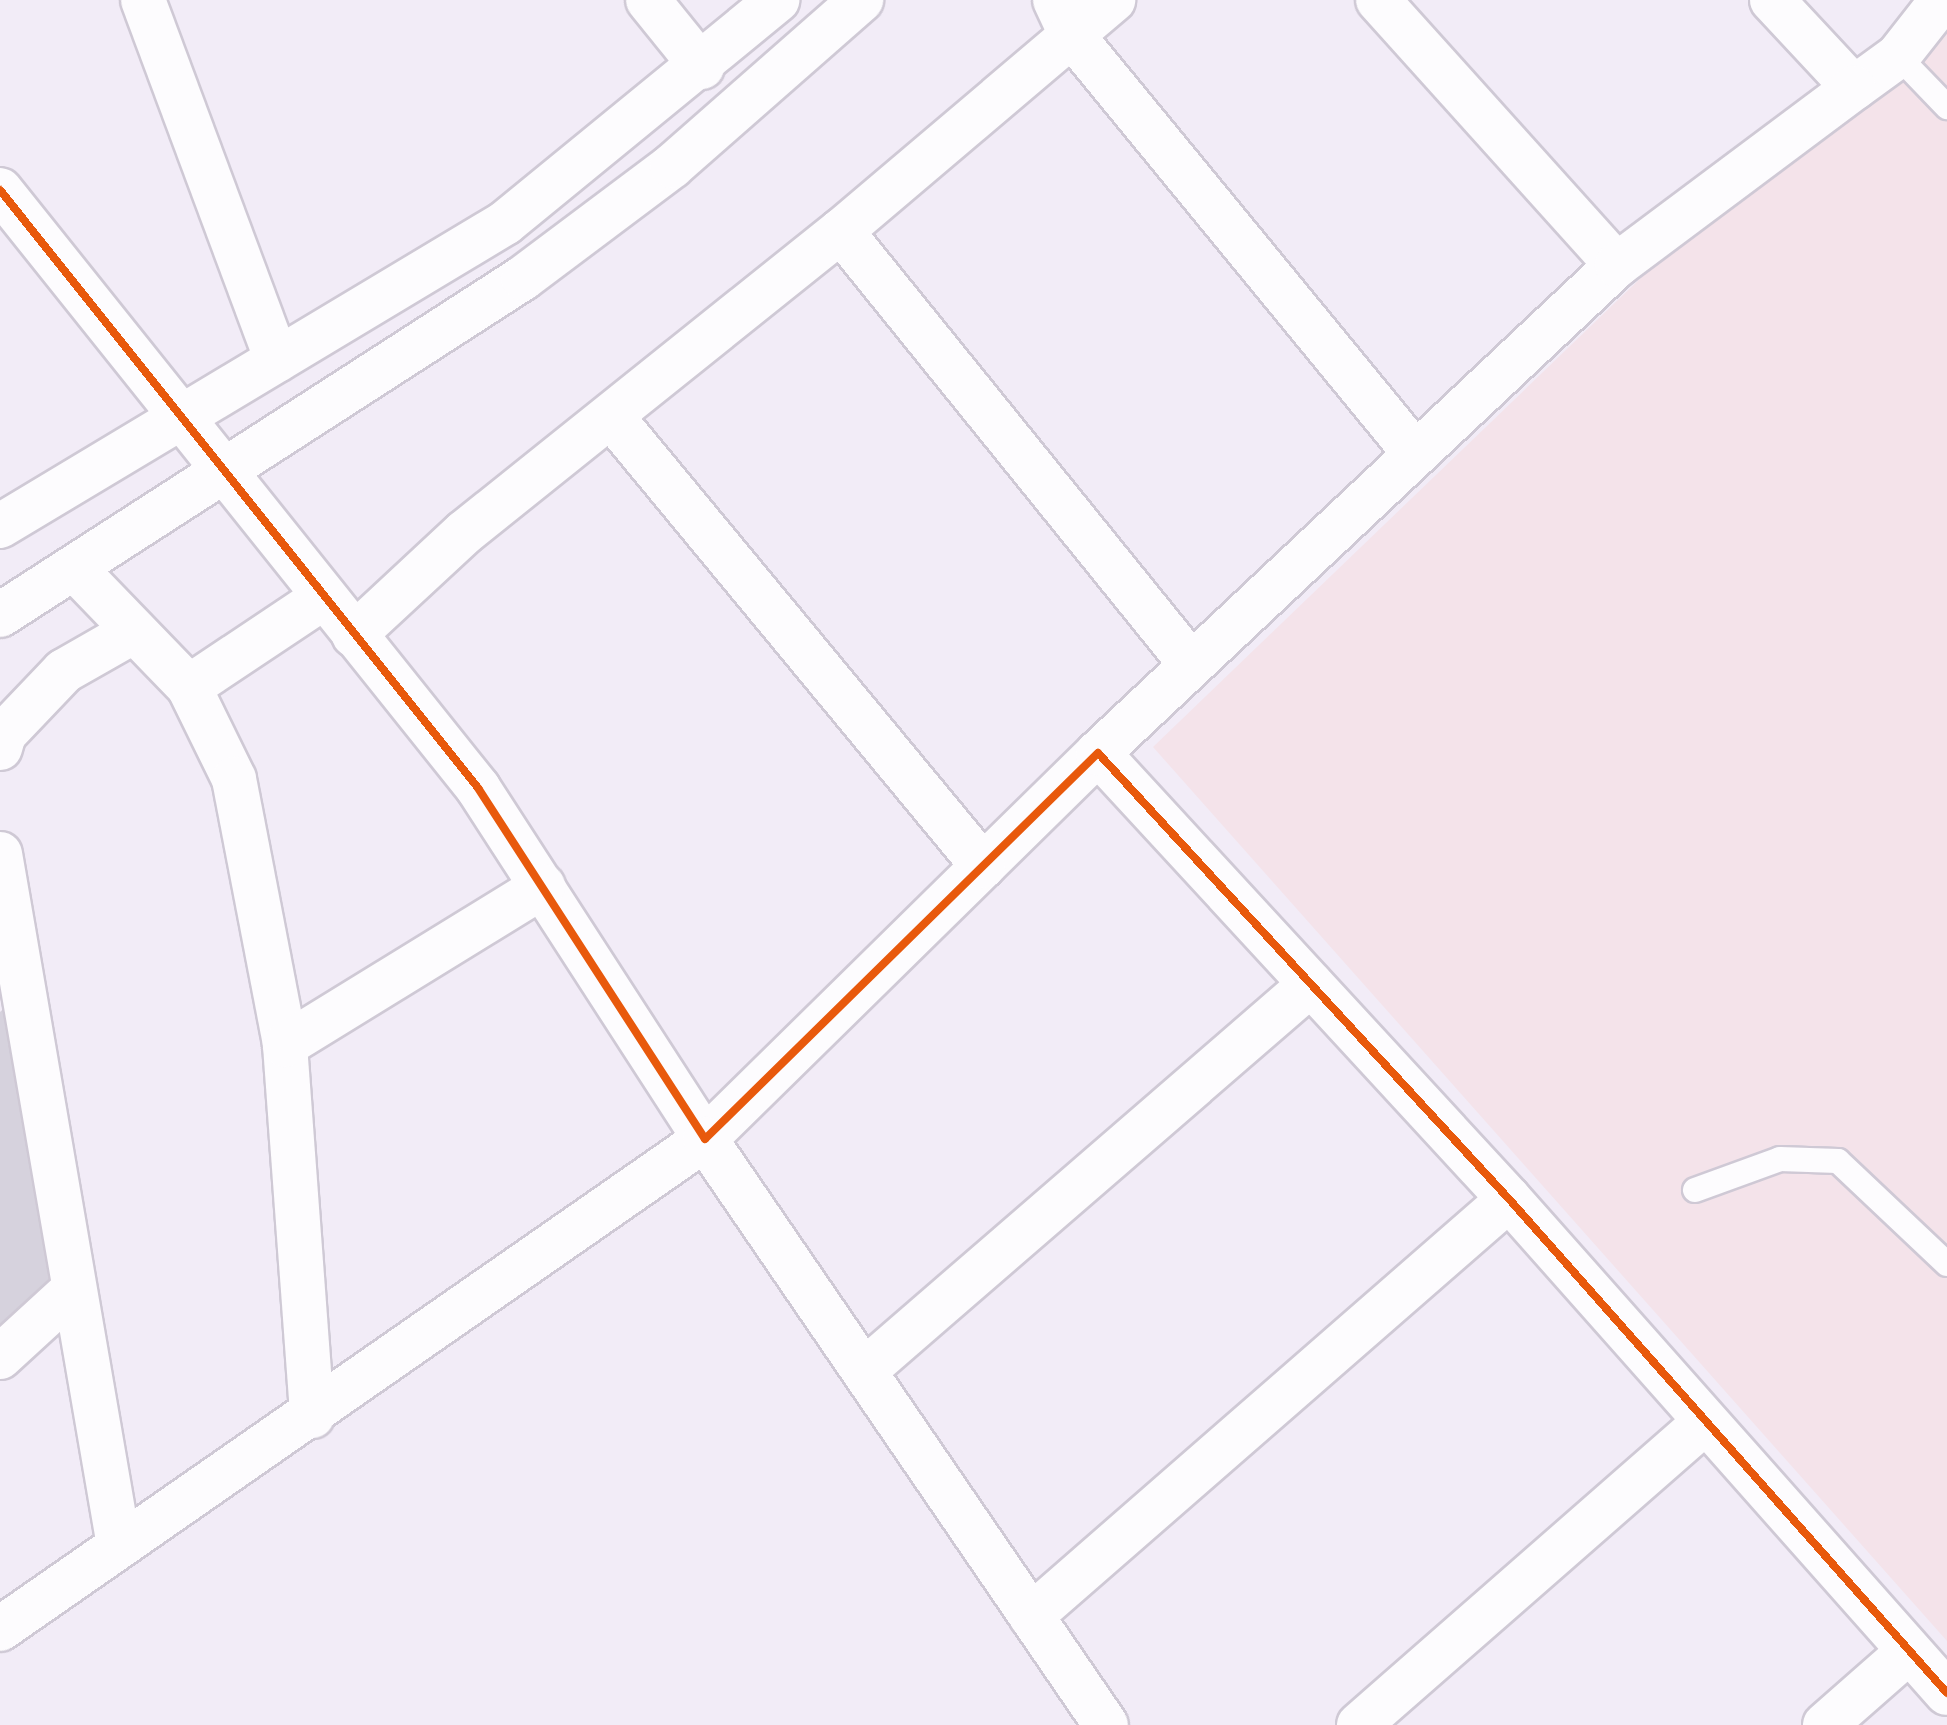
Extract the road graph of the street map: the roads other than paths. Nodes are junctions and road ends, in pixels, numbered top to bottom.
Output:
1 (143, 0) edge
2 (648, 0) edge
3 (777, 0) edge
4 (861, 0) edge
5 (1113, 0) edge
6 (1378, 0) edge
7 (1772, 0) edge
8 (1942, 0) edge
9 (1063, 17) edge
10 (1898, 56) junction
11 (702, 67) junction
12 (1854, 88) junction
13 (1947, 107) edge
14 (0, 190) edge
15 (841, 231) junction
16 (1617, 265) junction
17 (277, 360) junction
18 (185, 413) junction
19 (611, 416) junction
20 (1414, 452) junction
21 (228, 474) junction
22 (0, 526) edge
23 (77, 571) junction
24 (324, 597) junction
25 (0, 615) edge
26 (134, 631) junction
27 (354, 635) junction
28 (1191, 664) junction
29 (189, 687) junction
30 (0, 748) edge
31 (1098, 753) junction
32 (0, 854) edge
33 (983, 866) junction
34 (543, 886) junction
35 (9, 961) edge
36 (1311, 984) junction
37 (285, 1045) junction
38 (705, 1139) junction
39 (1695, 1190) dead end
40 (1509, 1199) junction
41 (1947, 1264) edge
42 (72, 1291) junction
43 (0, 1357) edge
44 (864, 1371) junction
45 (312, 1416) junction
46 (1704, 1423) junction
47 (119, 1546) junction
48 (1031, 1616) junction
49 (0, 1629) edge
50 (1908, 1652) junction
51 (1947, 1693) edge
52 (1106, 1725) edge
53 (1359, 1725) edge
54 (1825, 1725) edge

1 - 17 street
2 - 11 street
3 - 11 street
4 - 21 street
5 - 9 street
6 - 16 street
7 - 12 street
8 - 10 street
9 - 15 street
9 - 20 street
10 - 12 street
10 - 13 lane
11 - 17 street
12 - 16 street
14 - 18 street
15 - 19 street
15 - 28 street
16 - 20 street
17 - 18 street
18 - 21 street
18 - 22 street
19 - 27 street
19 - 33 street
20 - 28 street
21 - 23 street
21 - 24 street
23 - 25 street
23 - 26 street
24 - 27 street
24 - 29 street
26 - 29 street
26 - 30 street
27 - 34 street
28 - 31 street
29 - 37 street
31 - 33 street
31 - 36 street
32 - 35 street
33 - 38 street
34 - 37 street
34 - 38 street
35 - 42 street
36 - 40 street
36 - 44 street
37 - 45 street
38 - 44 street
38 - 45 street
39 - 41 lane
40 - 46 street
40 - 48 street
42 - 43 street
42 - 47 street
44 - 48 street
45 - 47 street
46 - 50 street
46 - 53 street
47 - 49 street
48 - 52 street
50 - 51 street
50 - 54 street

